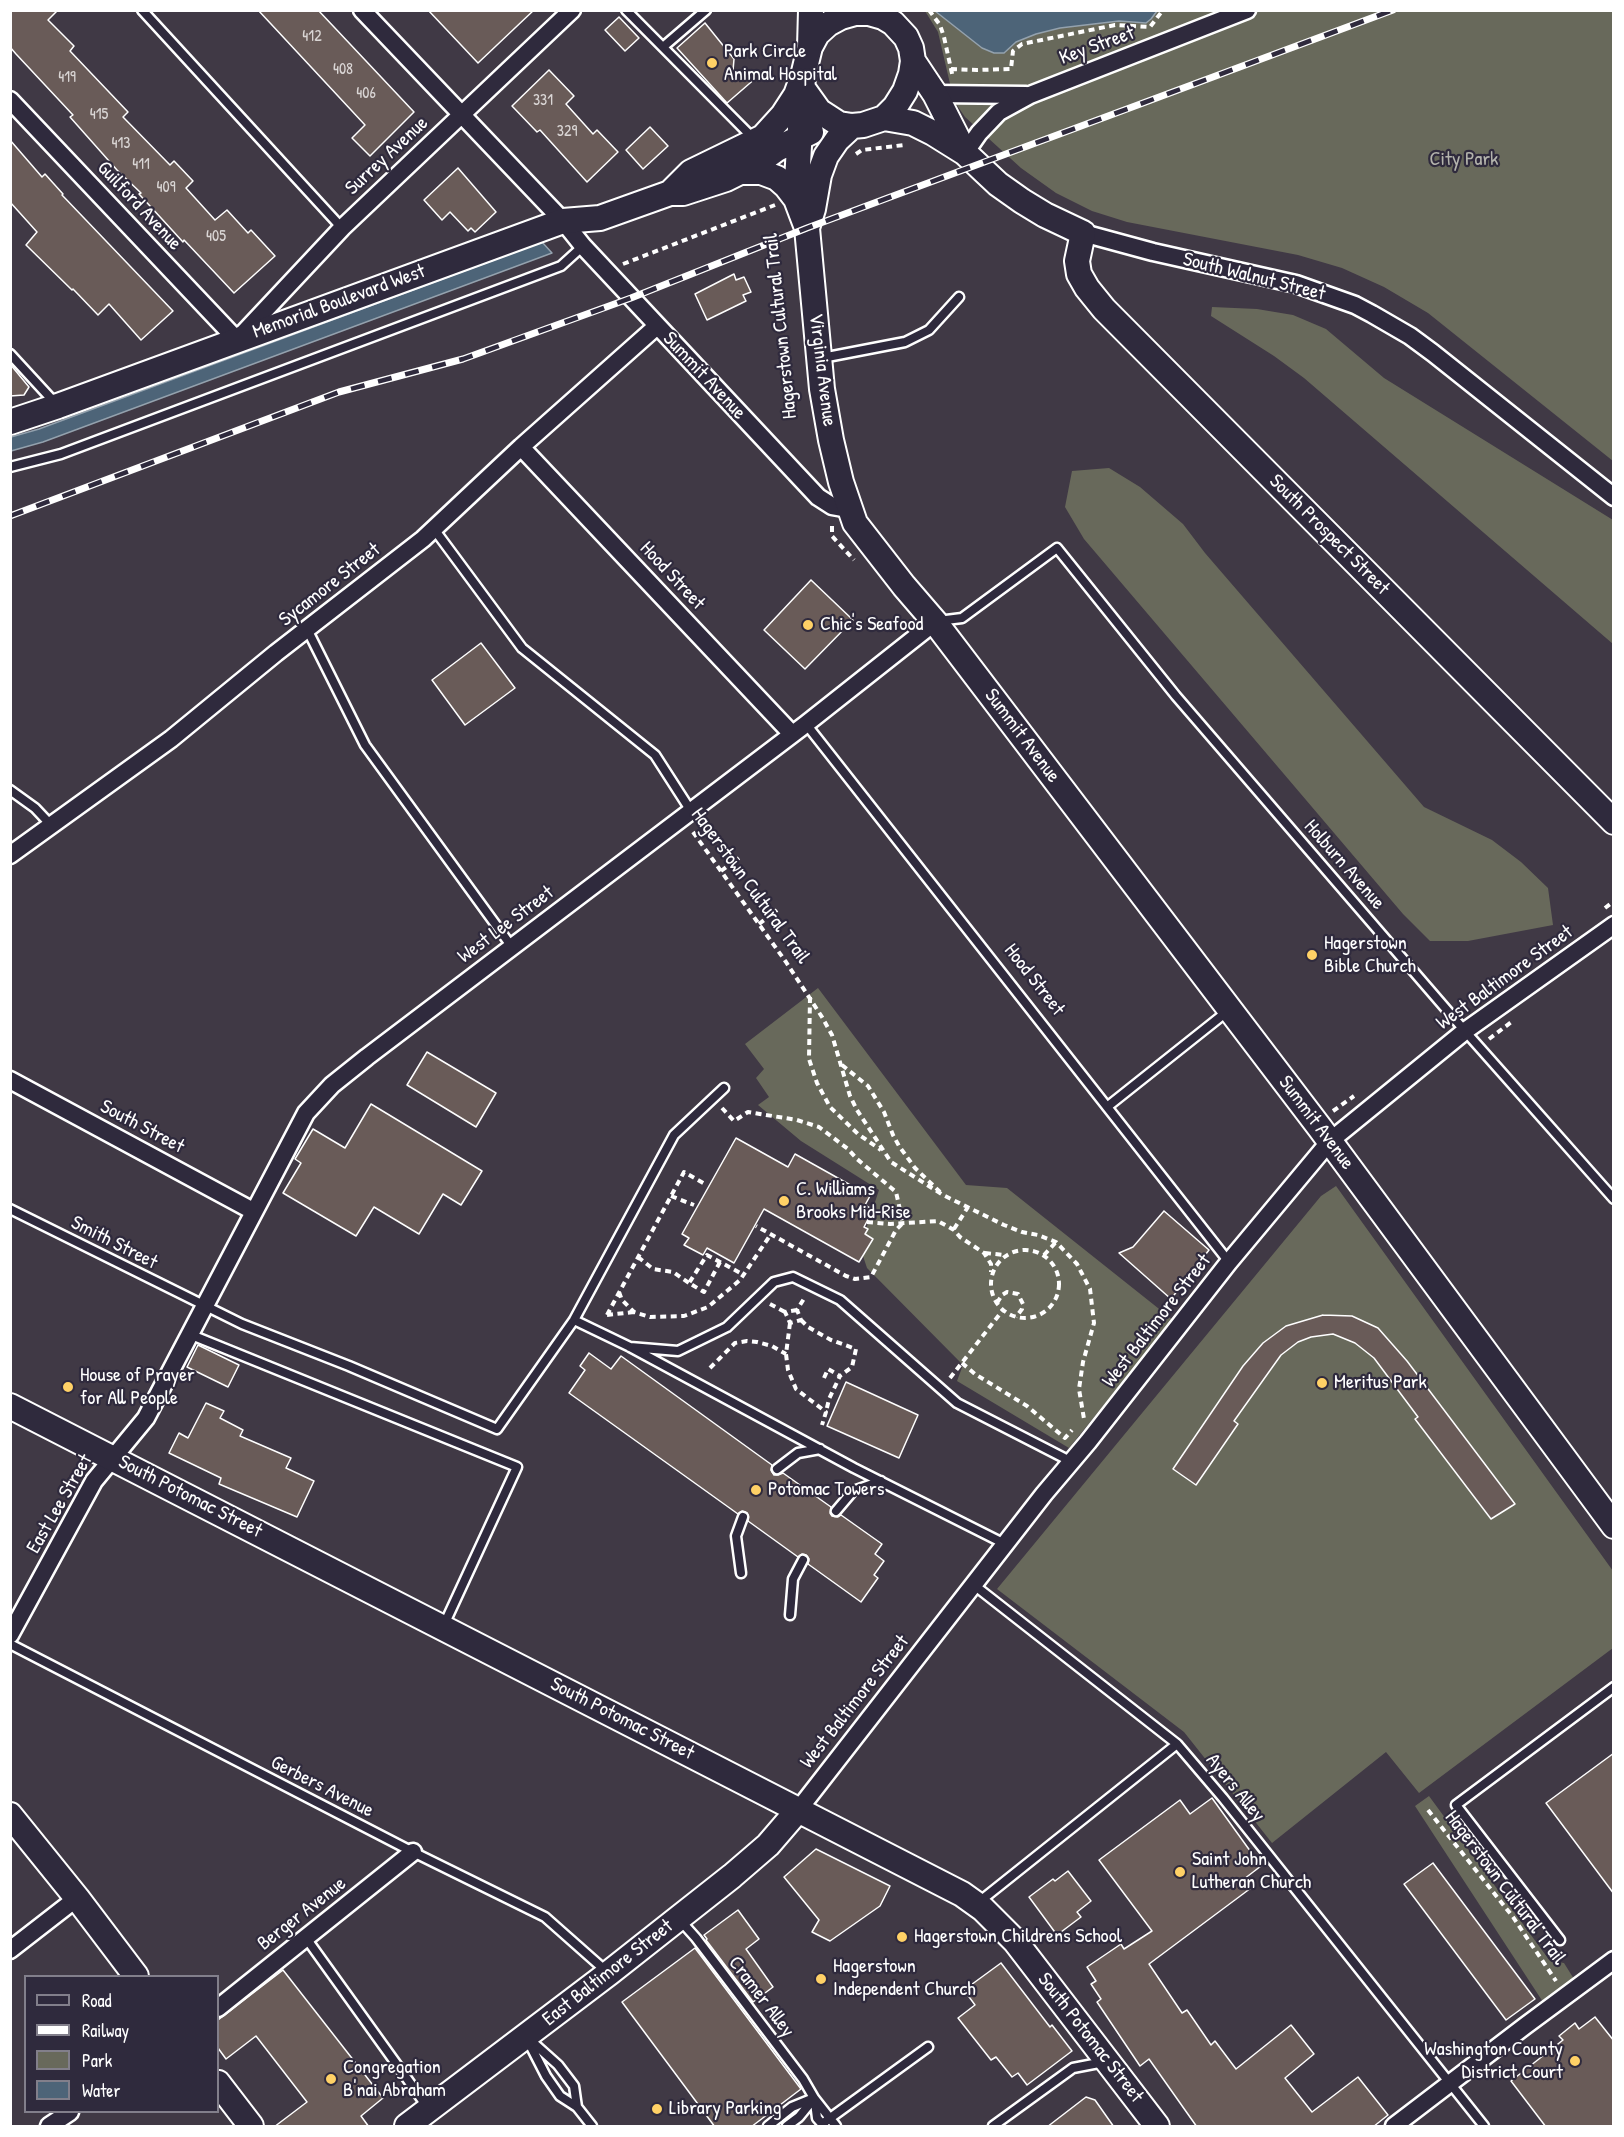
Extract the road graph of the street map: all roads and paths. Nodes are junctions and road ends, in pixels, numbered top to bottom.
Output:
1 (142, 10) edge
2 (362, 10) edge
3 (572, 10) edge
4 (626, 10) edge
5 (706, 10) edge
6 (811, 10) edge
7 (929, 10) edge
8 (1163, 10) edge
9 (1247, 10) edge
10 (878, 14) edge
11 (663, 47) junction
12 (810, 47) junction
13 (913, 61) junction
14 (803, 83) junction
15 (935, 94) junction
16 (1030, 95) junction
17 (10, 100) edge
18 (461, 115) junction
19 (884, 118) junction
20 (846, 125) junction
21 (799, 137) junction
22 (753, 142) junction
23 (908, 144) dead end
24 (965, 153) junction
25 (853, 156) dead end
26 (741, 172) junction
27 (670, 194) junction
28 (789, 200) junction
29 (563, 221) junction
30 (342, 228) junction
31 (807, 228) junction
32 (1083, 233) junction
33 (583, 246) junction
34 (622, 264) dead end
35 (959, 297) dead end
36 (657, 326) junction
37 (237, 340) junction
38 (10, 354) edge
39 (819, 359) junction
40 (58, 406) junction
41 (10, 422) edge
42 (522, 447) junction
43 (10, 467) edge
44 (1614, 497) edge
45 (841, 507) junction
46 (434, 529) junction
47 (1057, 548) joint
48 (855, 561) dead end
49 (935, 622) junction
50 (307, 629) junction
51 (806, 724) junction
52 (792, 734) junction
53 (10, 790) edge
54 (686, 815) junction
55 (1614, 822) edge
56 (51, 825) junction
57 (10, 855) edge
58 (740, 858) dead end
59 (721, 871) junction
60 (777, 910) dead end
61 (759, 924) junction
62 (1614, 925) edge
63 (512, 947) junction
64 (810, 996) junction
65 (1230, 1010) junction
66 (1465, 1031) junction
67 (841, 1064) junction
68 (10, 1080) edge
69 (724, 1088) dead end
70 (714, 1099) junction
71 (1107, 1107) junction
72 (1330, 1142) junction
73 (885, 1154) junction
74 (705, 1184) dead end
75 (943, 1195) junction
76 (671, 1196) junction
77 (1614, 1199) edge
78 (694, 1205) dead end
79 (968, 1207) junction
80 (10, 1209) edge
81 (253, 1211) junction
82 (867, 1222) dead end
83 (903, 1223) junction
84 (756, 1226) dead end
85 (954, 1230) junction
86 (771, 1234) junction
87 (1056, 1242) junction
88 (984, 1253) junction
89 (1044, 1255) junction
90 (1005, 1256) junction
91 (638, 1257) junction
92 (720, 1262) junction
93 (1229, 1262) junction
94 (744, 1275) junction
95 (991, 1276) junction
96 (689, 1283) junction
97 (811, 1286) junction
98 (619, 1292) junction
99 (997, 1303) junction
100 (203, 1306) junction
101 (797, 1310) junction
102 (1003, 1310) junction
103 (634, 1312) junction
104 (1015, 1317) junction
105 (574, 1320) junction
106 (801, 1320) junction
107 (790, 1323) junction
108 (189, 1334) junction
109 (630, 1347) junction
110 (786, 1354) junction
111 (962, 1363) junction
112 (710, 1368) dead end
113 (840, 1376) junction
114 (824, 1378) dead end
115 (940, 1390) junction
116 (10, 1406) edge
117 (826, 1413) junction
118 (822, 1425) dead end
119 (1065, 1438) dead end
120 (1088, 1443) junction
121 (820, 1449) junction
122 (112, 1458) junction
123 (1072, 1461) junction
124 (777, 1469) dead end
125 (881, 1481) junction
126 (836, 1511) dead end
127 (743, 1517) dead end
128 (1614, 1526) edge
129 (1005, 1544) junction
130 (803, 1560) dead end
131 (741, 1573) dead end
132 (974, 1585) junction
133 (790, 1615) dead end
134 (442, 1627) junction
135 (10, 1635) edge
136 (10, 1644) edge
137 (1614, 1687) edge
138 (1177, 1743) junction
139 (799, 1809) junction
140 (1428, 1809) dead end
141 (10, 1815) edge
142 (413, 1852) junction
143 (77, 1898) junction
144 (976, 1904) junction
145 (678, 1919) junction
146 (306, 1938) junction
147 (1560, 1940) dead end
148 (10, 1950) edge
149 (1614, 1960) edge
150 (609, 1973) junction
151 (135, 1975) edge
152 (1558, 1984) dead end
153 (219, 2007) edge
154 (526, 2036) junction
155 (927, 2047) dead end
156 (1108, 2061) junction
157 (1451, 2083) junction
158 (219, 2084) edge
159 (814, 2098) junction
160 (577, 2107) junction
161 (428, 2110) junction
162 (69, 2113) edge
163 (829, 2118) junction
164 (823, 2125) edge
165 (49, 2127) edge
166 (251, 2127) edge
167 (407, 2127) edge
168 (592, 2127) edge
169 (768, 2127) edge
170 (787, 2127) edge
171 (836, 2127) edge
172 (993, 2127) edge
173 (1157, 2127) edge
174 (1395, 2127) edge
175 (1484, 2127) edge

1 - 30 lane
2 - 18 street, Summit Avenue
3 - 18 street, Surrey Avenue
4 - 11 lane
5 - 11 lane
6 - 12 main road
7 - 8 path
9 - 16 street, Key Street
10 - 12 main road
10 - 13 main road
11 - 22 lane
12 - 14 main road
13 - 15 main road, South Walnut Street
13 - 19 main road
14 - 20 main road
14 - 21 main road, Virginia Avenue
14 - 22 main road, Memorial Boulevard West
15 - 16 street, Key Street
15 - 24 main road, South Walnut Street
16 - 24 street, Key Street
17 - 37 street, Guilford Avenue
18 - 29 street, Summit Avenue
18 - 30 street, Surrey Avenue
19 - 20 main road
19 - 24 main road, South Walnut Street
20 - 21 main road, Memorial Boulevard West
20 - 31 main road, Virginia Avenue
21 - 26 main road, Memorial Boulevard West
21 - 28 main road, Virginia Avenue
22 - 27 main road, Memorial Boulevard West
23 - 25 path
24 - 32 main road, South Walnut Street
26 - 27 main road, Memorial Boulevard West
26 - 28 main road
27 - 29 main road, Memorial Boulevard West
28 - 31 main road, Virginia Avenue
28 - 34 path
29 - 33 street, Summit Avenue
29 - 37 main road, Memorial Boulevard West
30 - 37 street, Surrey Avenue
31 - 39 main road, Virginia Avenue
32 - 44 street, South Walnut Street
32 - 55 main road, South Prospect Street
33 - 36 street, Summit Avenue
33 - 43 lane
35 - 39 lane
36 - 42 street, Sycamore Street
36 - 45 street, Summit Avenue
37 - 40 main road, Memorial Boulevard West
38 - 40 lane
39 - 45 main road, Virginia Avenue
40 - 41 main road, Memorial Boulevard West
42 - 46 street, Sycamore Street
42 - 52 street, Hood Street
45 - 48 path
45 - 49 main road, Summit Avenue
46 - 50 street, Sycamore Street
46 - 54 lane
47 - 49 lane, West Lee Street
47 - 66 lane, Holburn Avenue
49 - 51 street, West Lee Street
49 - 65 main road, Summit Avenue
50 - 56 street, Sycamore Street
50 - 63 lane
51 - 52 street, West Lee Street
51 - 71 lane, Hood Street
52 - 54 street, West Lee Street
53 - 56 lane
54 - 59 path, Hagerstown Cultural Trail
54 - 63 street, West Lee Street
56 - 57 street, Sycamore Street
58 - 59 path
59 - 61 path, Hagerstown Cultural Trail
60 - 61 path
61 - 64 path, Hagerstown Cultural Trail
62 - 66 street, West Baltimore Street
63 - 81 street, West Lee Street
64 - 67 path, Hagerstown Cultural Trail
64 - 73 path
65 - 71 lane
65 - 72 main road, Summit Avenue
66 - 72 street, West Baltimore Street
66 - 77 lane, Holburn Avenue
67 - 73 path, Hagerstown Cultural Trail
67 - 75 path
68 - 81 street, South Street
69 - 70 lane
70 - 83 path
70 - 105 lane
71 - 93 lane, Hood Street
72 - 93 street, West Baltimore Street
72 - 128 main road, Summit Avenue
73 - 75 path, Hagerstown Cultural Trail
74 - 76 path
75 - 79 path, Hagerstown Cultural Trail
76 - 78 path
76 - 91 path
79 - 85 path
79 - 87 path, Hagerstown Cultural Trail
80 - 100 lane, Smith Street
81 - 100 street, West Lee Street
82 - 83 path
83 - 85 path
83 - 86 path
84 - 86 path
85 - 88 path
86 - 94 path
87 - 89 path
87 - 120 path, Hagerstown Cultural Trail
88 - 90 path
88 - 95 path
89 - 90 path
89 - 104 path
90 - 95 path
91 - 96 path
91 - 98 path
92 - 94 path
92 - 96 path
92 - 96 path
93 - 120 street, West Baltimore Street
94 - 103 path
95 - 99 path
97 - 101 path
97 - 109 lane
97 - 115 lane
98 - 103 path
98 - 103 path
99 - 102 path
99 - 104 path
100 - 105 lane, Smith Street
100 - 108 street, West Lee Street
101 - 106 path
101 - 107 path
102 - 104 path
102 - 111 path
105 - 109 lane
106 - 107 path
106 - 113 path
107 - 110 path
108 - 122 street, West Lee Street
108 - 134 lane
109 - 121 lane
110 - 112 path
110 - 117 path
111 - 115 path
111 - 119 path
113 - 114 path
113 - 117 path
115 - 123 lane
116 - 122 main road, South Potomac Street
117 - 118 path
120 - 123 street, West Baltimore Street
121 - 124 lane
121 - 125 lane
122 - 134 main road, South Potomac Street
122 - 135 street, East Lee Street
123 - 129 street, West Baltimore Street
125 - 126 lane
125 - 129 lane
127 - 131 lane
129 - 132 street, West Baltimore Street
130 - 133 lane
132 - 138 lane, Ayers Alley
132 - 139 street, West Baltimore Street
134 - 139 main road, South Potomac Street
136 - 142 lane, Gerbers Avenue
137 - 147 lane
138 - 144 lane
138 - 157 lane, Ayers Alley
139 - 144 main road, South Potomac Street
139 - 145 main road, East Baltimore Street
140 - 152 path, Hagerstown Cultural Trail
141 - 143 main road
142 - 146 street, Berger Avenue
142 - 150 lane, Gerbers Avenue
143 - 148 street
143 - 151 main road
144 - 156 main road, South Potomac Street
145 - 150 main road, East Baltimore Street
145 - 159 lane, Cramer Alley
146 - 153 street, Berger Avenue
146 - 161 lane
149 - 157 street
150 - 154 main road, East Baltimore Street
154 - 160 lane
154 - 160 lane
154 - 161 main road, East Baltimore Street
155 - 163 lane
156 - 172 lane
156 - 173 main road, South Potomac Street
157 - 174 street
157 - 175 lane, Ayers Alley
158 - 166 main road
159 - 163 lane, Cramer Alley
159 - 164 lane, Cramer Alley
159 - 169 lane
159 - 170 lane
160 - 168 lane
161 - 167 main road, East Baltimore Street
162 - 165 street
163 - 164 lane
163 - 171 lane, Cramer Alley

